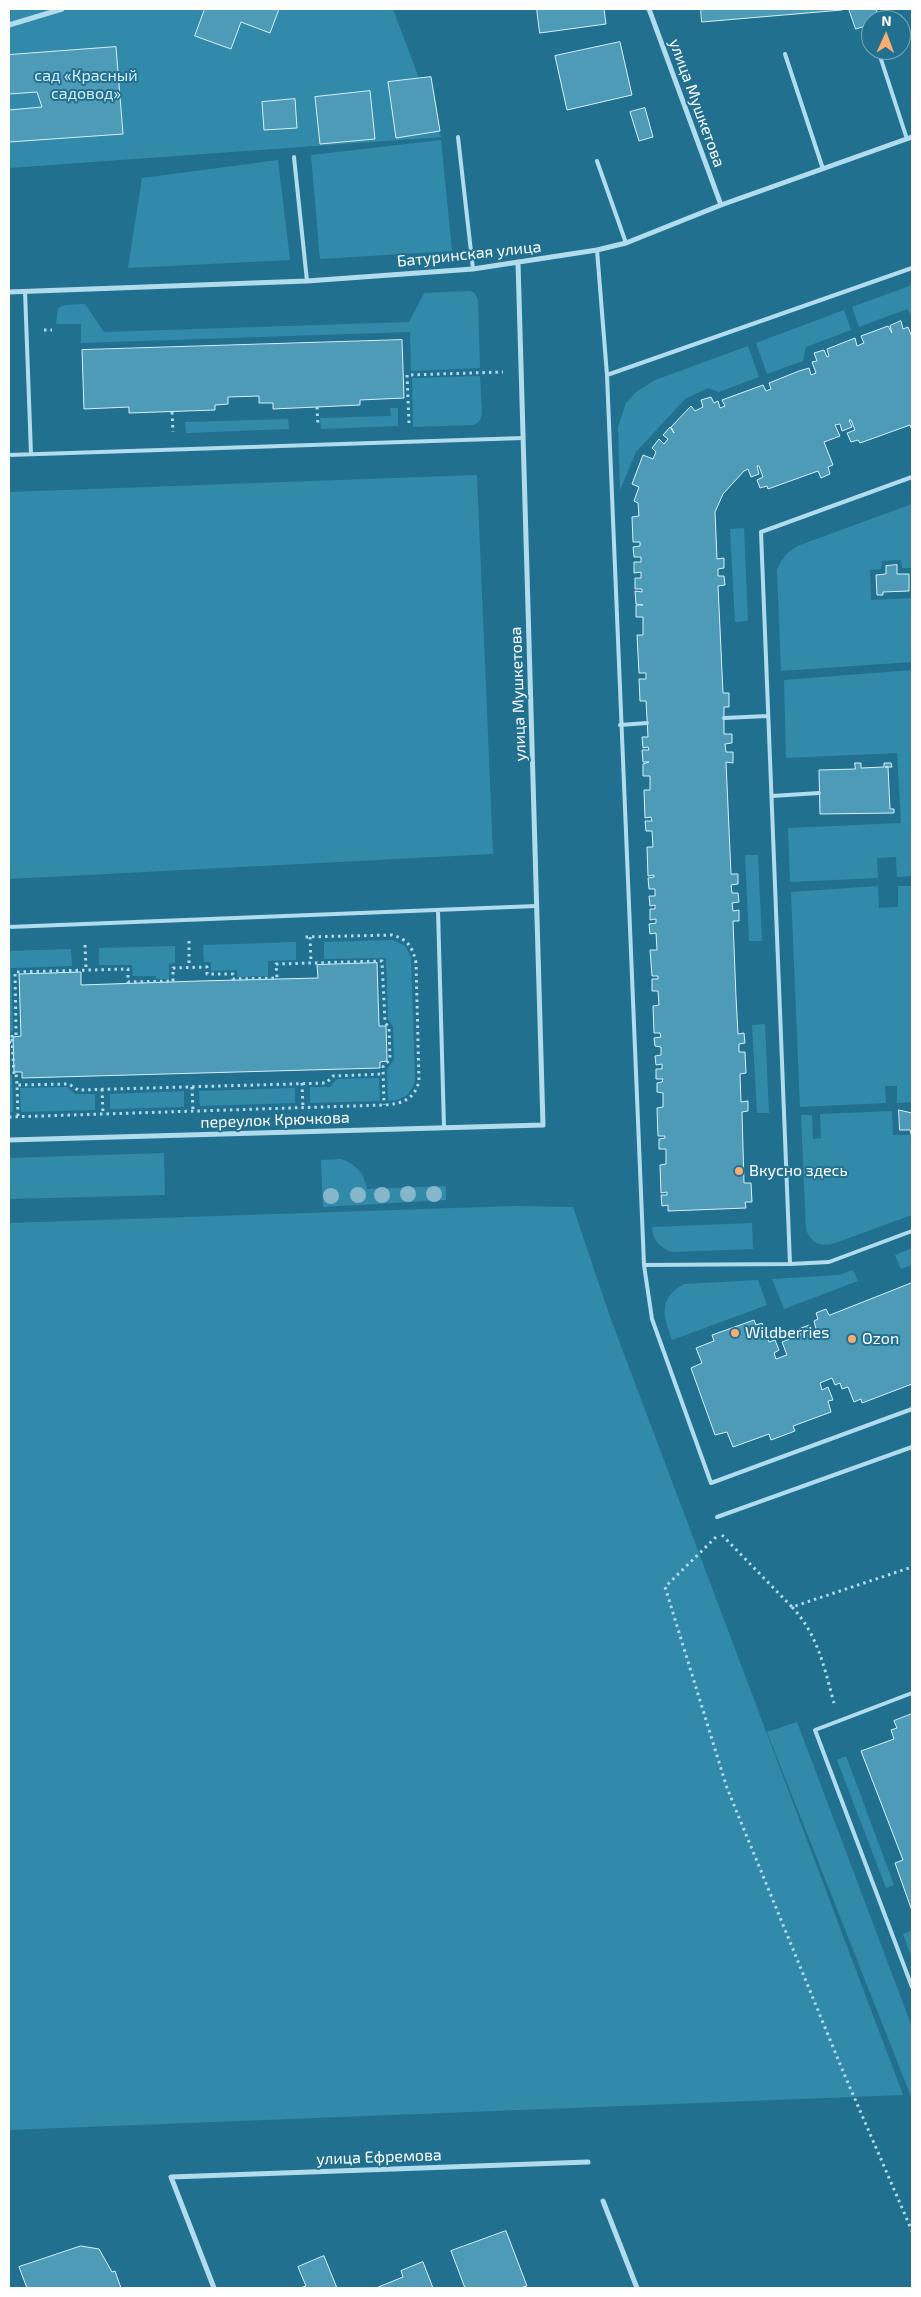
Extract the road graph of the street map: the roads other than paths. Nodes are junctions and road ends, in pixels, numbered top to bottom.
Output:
1 (62, 9) edge
2 (649, 9) edge
3 (9, 25) edge
4 (785, 54) dead end
5 (882, 60) edge
6 (458, 137) dead end
7 (910, 138) edge
8 (294, 157) dead end
9 (597, 161) dead end
10 (823, 169) junction
11 (721, 205) junction
12 (626, 243) junction
13 (597, 250) junction
14 (518, 262) junction
15 (912, 268) edge
16 (473, 269) junction
17 (307, 281) junction
18 (25, 291) junction
19 (9, 292) edge
20 (607, 375) junction
21 (523, 438) junction
22 (31, 454) junction
23 (9, 455) edge
24 (912, 477) edge
25 (768, 716) junction
26 (724, 718) dead end
27 (647, 724) dead end
28 (620, 725) junction
29 (819, 793) dead end
30 (772, 796) junction
31 (536, 906) junction
32 (438, 910) junction
33 (9, 926) edge
34 (543, 1124) joint
35 (444, 1127) junction
36 (9, 1140) edge
37 (912, 1231) edge
38 (790, 1264) junction
39 (644, 1265) junction
40 (912, 1409) edge
41 (912, 1447) edge
42 (717, 1517) dead end
43 (912, 1693) edge
44 (912, 1987) edge
45 (588, 2162) dead end
46 (603, 2201) dead end
47 (214, 2288) edge
48 (637, 2288) edge

1 - 3 street
2 - 11 street, улица Мушкетова
4 - 10 lane
5 - 7 lane
6 - 16 lane
7 - 10 street, Батуринская улица
8 - 17 lane
9 - 12 lane
10 - 11 street, Батуринская улица
11 - 12 street, Батуринская улица
12 - 13 street, Батуринская улица
13 - 14 street, Батуринская улица
13 - 20 lane
14 - 16 street, Батуринская улица
14 - 21 street, улица Мушкетова
15 - 20 lane
16 - 17 street, Батуринская улица
17 - 18 street, Батуринская улица
18 - 19 street, Батуринская улица
18 - 22 lane
20 - 28 lane
21 - 22 lane
21 - 31 street, улица Мушкетова
22 - 23 lane
24 - 25 lane
25 - 26 lane
25 - 30 lane
27 - 28 lane
28 - 39 lane
29 - 30 lane
30 - 38 lane
31 - 32 lane
31 - 34 street, улица Мушкетова
32 - 33 lane
32 - 35 lane
34 - 35 street, переулок Крючкова
35 - 36 street, переулок Крючкова
37 - 38 lane
38 - 39 lane
39 - 40 lane
41 - 42 lane
43 - 44 lane
45 - 47 street, улица Ефремова
46 - 48 street

